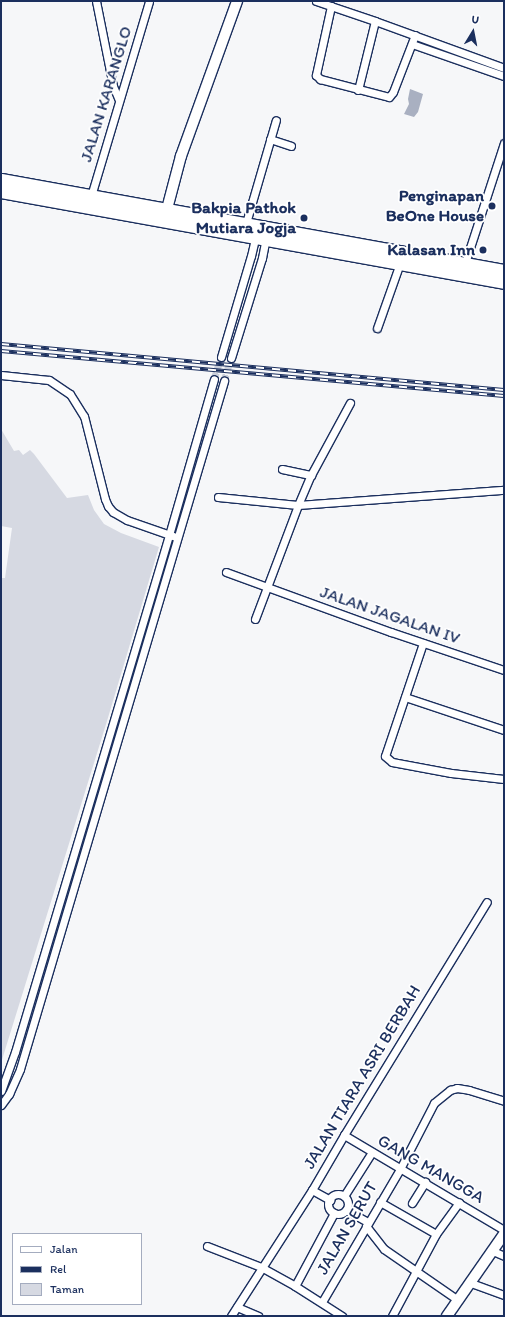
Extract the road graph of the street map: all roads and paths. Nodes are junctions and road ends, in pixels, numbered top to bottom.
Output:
1 (96, 1) edge
2 (149, 1) edge
3 (237, 1) edge
4 (316, 1) edge
5 (331, 6) junction
6 (375, 21) junction
7 (415, 35) junction
8 (412, 44) junction
9 (504, 68) edge
10 (504, 76) edge
11 (358, 90) junction
12 (119, 100) junction
13 (276, 120) dead end
14 (270, 140) junction
15 (504, 143) edge
16 (291, 146) dead end
17 (1, 180) edge
18 (1, 191) edge
19 (91, 196) junction
20 (167, 209) junction
21 (259, 230) junction
22 (400, 263) junction
23 (465, 263) junction
24 (504, 271) edge
25 (504, 282) edge
26 (377, 328) dead end
27 (221, 357) tunnel mouth
28 (232, 358) tunnel mouth
29 (1, 374) edge
30 (214, 379) tunnel mouth
31 (224, 381) tunnel mouth
32 (350, 403) dead end
33 (282, 469) dead end
34 (311, 475) junction
35 (504, 490) edge
36 (218, 497) dead end
37 (298, 505) junction
38 (169, 535) junction
39 (179, 538) junction
40 (226, 572) dead end
41 (267, 588) junction
42 (255, 619) dead end
43 (424, 643) junction
44 (504, 670) edge
45 (405, 697) junction
46 (112, 723) junction
47 (121, 730) junction
48 (504, 730) edge
49 (504, 779) edge
50 (487, 902) dead end
51 (1, 1091) edge
52 (504, 1101) edge
53 (1, 1105) edge
54 (344, 1135) junction
55 (372, 1152) junction
56 (400, 1169) junction
57 (425, 1182) junction
58 (312, 1190) junction
59 (344, 1196) junction
60 (330, 1200) junction
61 (380, 1202) junction
62 (459, 1202) junction
63 (412, 1203) dead end
64 (346, 1210) junction
65 (334, 1213) junction
66 (367, 1224) junction
67 (504, 1230) edge
68 (436, 1234) junction
69 (504, 1234) edge
70 (207, 1246) dead end
71 (493, 1251) junction
72 (504, 1256) edge
73 (261, 1267) junction
74 (416, 1272) junction
75 (471, 1284) junction
76 (295, 1286) junction
77 (504, 1295) edge
78 (458, 1300) junction
79 (322, 1302) junction
80 (237, 1307) junction
81 (231, 1316) edge
82 (258, 1316) edge
83 (342, 1316) edge
84 (392, 1316) edge
85 (447, 1316) edge

1 - 12 street
2 - 12 street, JALAN KARANGLO
3 - 20 street
4 - 5 street
5 - 6 street
5 - 11 street
6 - 7 street
6 - 11 street
7 - 8 street
7 - 9 street
8 - 10 street
8 - 11 street
12 - 19 street, JALAN KARANGLO
13 - 14 street
14 - 16 street
14 - 21 street
15 - 23 street
17 - 19 highway
18 - 21 highway
19 - 20 highway
20 - 21 highway
21 - 22 highway
21 - 23 highway
21 - 27 street
21 - 28 street
22 - 25 highway
22 - 26 street
23 - 24 highway
29 - 38 street
30 - 38 street
31 - 39 street
32 - 34 street
33 - 34 street
34 - 37 street
35 - 37 street
36 - 37 street
37 - 41 street
38 - 39 street
38 - 46 street
39 - 47 street
40 - 41 street, JALAN JAGALAN IV
41 - 42 street
41 - 43 street, JALAN JAGALAN IV
43 - 44 street, JALAN JAGALAN IV
43 - 45 street
45 - 48 street
45 - 49 street
46 - 47 street
46 - 51 street
47 - 53 street
50 - 54 street, JALAN TIARA ASRI BERBAH
52 - 56 street, JALAN SERUT
54 - 55 street, GANG MANGGA
54 - 58 street, JALAN TIARA ASRI BERBAH
55 - 56 street, GANG MANGGA
55 - 59 street
56 - 57 street, GANG MANGGA
56 - 61 street, JALAN SERUT
57 - 62 street, GANG MANGGA
57 - 63 street
58 - 60 street
58 - 73 street, JALAN TIARA ASRI BERBAH
59 - 60 street
59 - 64 street
60 - 65 street
61 - 66 street, JALAN SERUT
61 - 68 street
62 - 67 street, GANG MANGGA
62 - 68 street
64 - 65 street
64 - 66 street
65 - 76 street
66 - 74 street
66 - 79 street, JALAN SERUT
68 - 74 street
69 - 71 street
70 - 73 street
71 - 72 street
71 - 75 street
73 - 76 street
73 - 80 street, JALAN TIARA ASRI BERBAH
74 - 78 street
74 - 84 street
75 - 77 street
75 - 78 street
76 - 79 street
78 - 85 street
79 - 83 street
80 - 81 street, JALAN TIARA ASRI BERBAH
80 - 82 street

